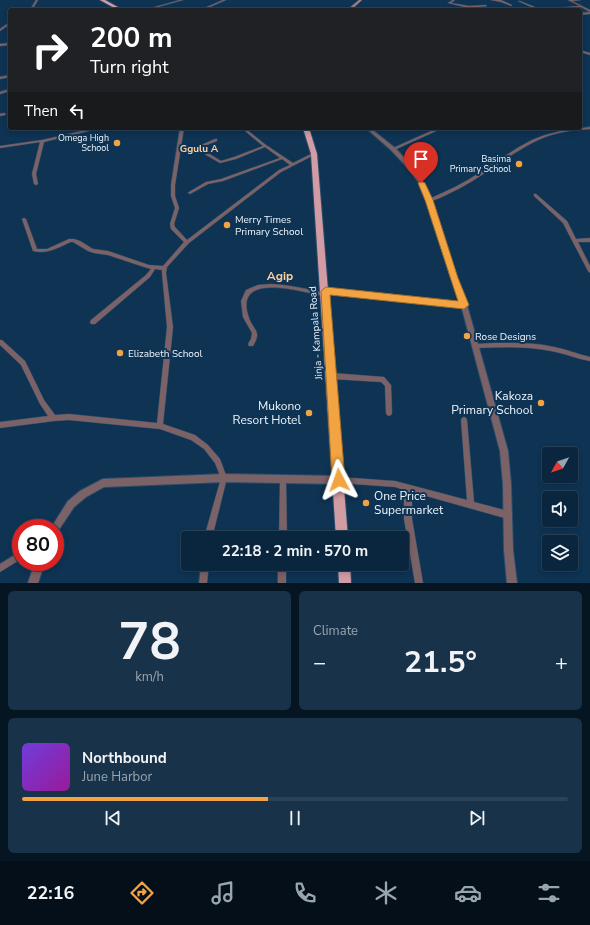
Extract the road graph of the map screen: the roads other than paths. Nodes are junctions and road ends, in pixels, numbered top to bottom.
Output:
1 (102, 0) edge
2 (182, 0) edge
3 (226, 0) edge
4 (361, 0) edge
5 (454, 0) edge
6 (492, 0) edge
7 (569, 0) edge
8 (580, 0) edge
9 (519, 1) dead end
10 (486, 6) dead end
11 (511, 6) dead end
12 (580, 6) junction
13 (117, 8) edge
14 (152, 8) edge
15 (206, 8) edge
16 (351, 8) edge
17 (535, 8) edge
18 (560, 8) edge
19 (590, 12) edge
20 (90, 130) edge
21 (182, 130) edge
22 (246, 130) dead end
23 (307, 130) edge
24 (370, 130) edge
25 (437, 130) edge
26 (572, 130) edge
27 (216, 140) dead end
28 (42, 141) junction
29 (265, 146) junction
30 (0, 147) edge
31 (394, 149) junction
32 (314, 154) junction
33 (282, 158) junction
34 (293, 165) junction
35 (36, 184) dead end
36 (190, 193) dead end
37 (535, 195) dead end
38 (429, 200) junction
39 (24, 219) dead end
40 (590, 240) edge
41 (574, 241) junction
42 (187, 242) junction
43 (165, 268) junction
44 (153, 269) junction
45 (590, 271) edge
46 (326, 293) junction
47 (464, 305) junction
48 (93, 322) dead end
49 (0, 342) edge
50 (251, 344) dead end
51 (476, 346) junction
52 (590, 359) edge
53 (332, 376) junction
54 (389, 413) dead end
55 (54, 418) junction
56 (464, 420) dead end
57 (0, 425) edge
58 (160, 426) junction
59 (224, 478) junction
60 (284, 480) junction
61 (339, 480) junction
62 (408, 487) junction
63 (472, 504) junction
64 (508, 515) junction
65 (61, 519) edge
66 (210, 531) edge
67 (283, 531) edge
68 (342, 531) edge
69 (12, 561) edge
70 (0, 568) edge
71 (37, 571) edge
72 (204, 571) edge
73 (282, 571) edge
74 (345, 571) edge
75 (33, 583) edge
76 (203, 583) edge
77 (282, 583) edge
78 (346, 583) edge
79 (419, 583) edge
80 (512, 583) edge

1 - 13 highway
2 - 14 street
3 - 15 street
4 - 16 main road
5 - 10 street
6 - 11 street
7 - 8 street
7 - 12 street
9 - 17 street
12 - 18 street
12 - 19 street
20 - 28 street
21 - 42 street
22 - 29 street
23 - 32 highway, Jinja - Kampala Road
24 - 31 street
25 - 31 street
26 - 38 street
27 - 29 street
28 - 30 street
28 - 35 street
29 - 33 street
31 - 38 street
32 - 34 street
32 - 46 highway, Jinja - Kampala Road
33 - 34 street
33 - 36 street
34 - 42 street
37 - 41 street
38 - 47 street
39 - 44 street
40 - 41 street
41 - 45 street
42 - 43 street
43 - 44 street
43 - 58 street
44 - 48 street
46 - 47 street
46 - 50 street
46 - 53 highway, Jinja - Kampala Road
47 - 51 street
49 - 55 street
51 - 52 street
51 - 64 street
53 - 54 street
53 - 61 highway, Jinja - Kampala Road
55 - 57 street
55 - 58 street
56 - 63 street
58 - 59 street
59 - 60 street
59 - 65 street
59 - 66 street
60 - 61 street
60 - 67 street
61 - 62 street
61 - 68 highway, Jinja - Kampala Road
62 - 63 street
62 - 79 street
63 - 64 street
64 - 80 street
69 - 70 street
71 - 75 street
72 - 76 street
73 - 77 street
74 - 78 highway

